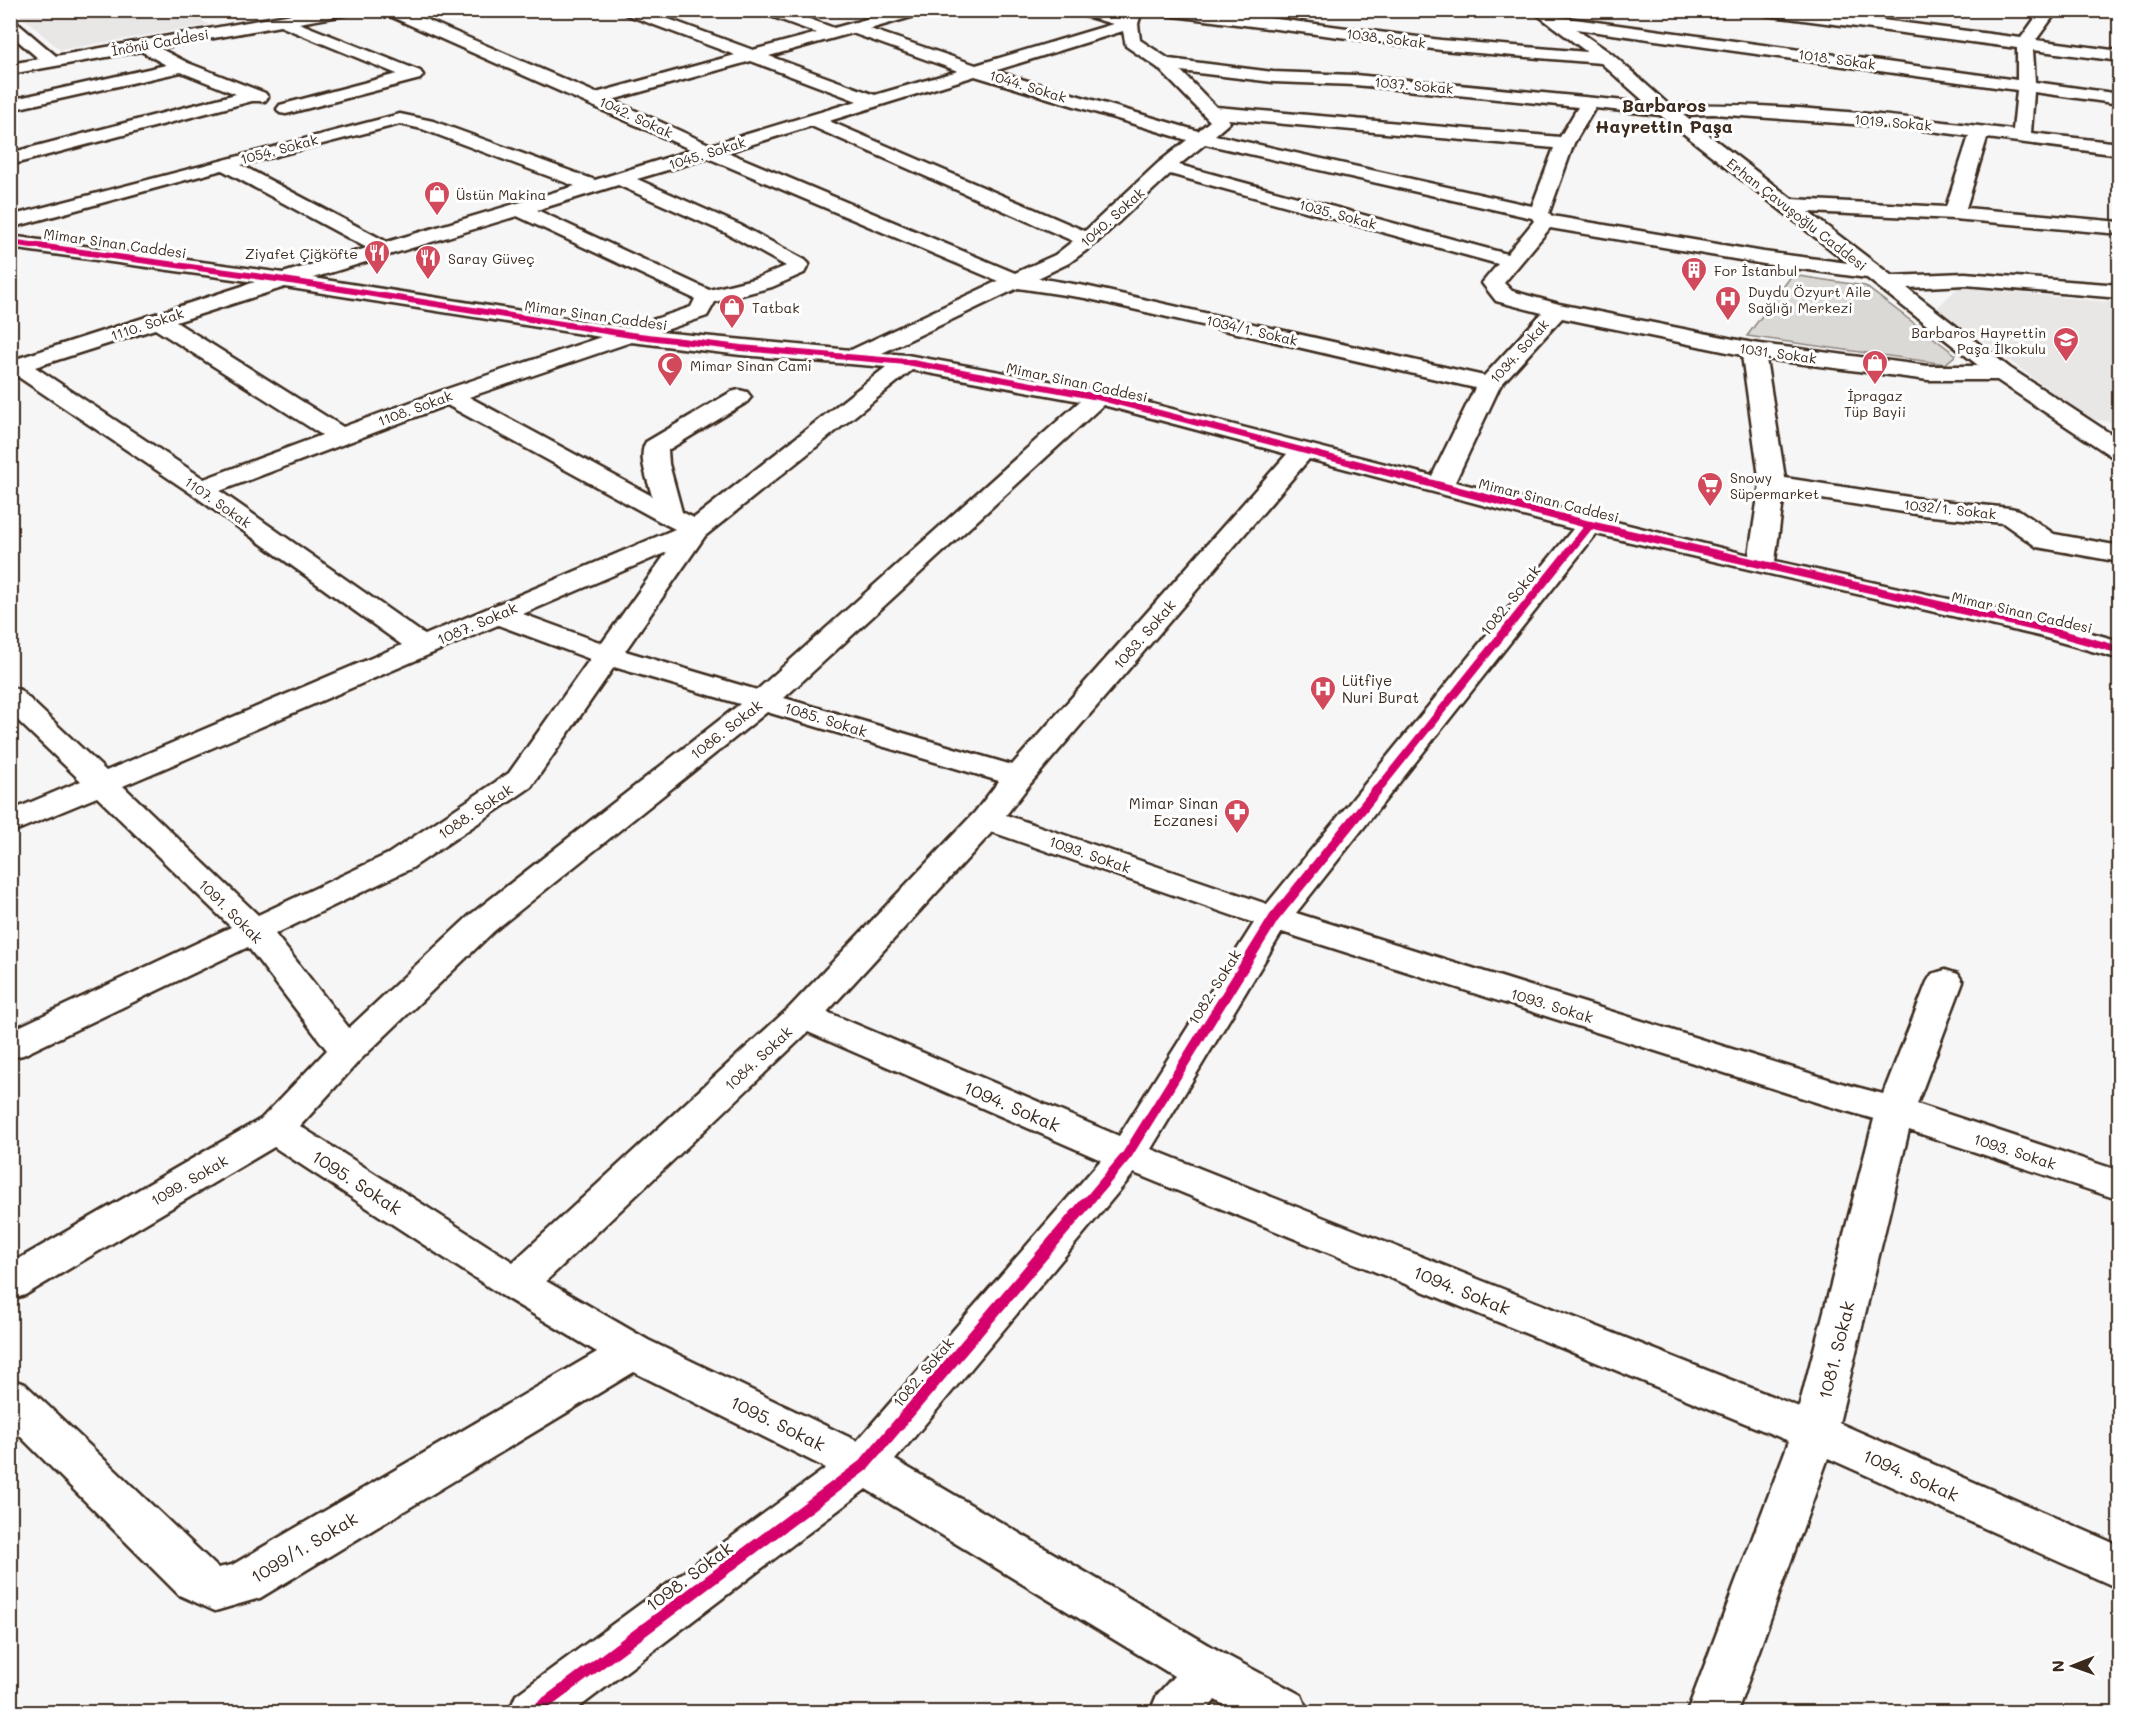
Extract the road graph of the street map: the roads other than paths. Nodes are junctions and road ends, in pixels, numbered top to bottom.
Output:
1 (345, 10) edge
2 (389, 10) edge
3 (628, 10) edge
4 (768, 10) edge
5 (919, 10) edge
6 (1081, 10) edge
7 (1166, 10) edge
8 (1521, 10) edge
9 (2050, 10) edge
10 (1767, 11) edge
11 (1545, 15) edge
12 (286, 16) edge
13 (1132, 17) edge
14 (10, 25) edge
15 (855, 29) junction
16 (835, 34) junction
17 (2025, 44) junction
18 (142, 45) junction
19 (2120, 56) edge
20 (753, 57) junction
21 (1606, 58) junction
22 (52, 61) junction
23 (1164, 64) junction
24 (182, 67) junction
25 (10, 69) edge
26 (976, 71) junction
27 (2026, 87) junction
28 (254, 95) junction
29 (594, 99) junction
30 (2120, 99) edge
31 (877, 102) junction
32 (1589, 104) junction
33 (10, 105) edge
34 (286, 110) junction
35 (1665, 110) junction
36 (1211, 112) junction
37 (814, 121) junction
38 (1980, 131) junction
39 (340, 133) junction
40 (2022, 136) junction
41 (1202, 138) junction
42 (1565, 143) junction
43 (2120, 149) edge
44 (711, 152) junction
45 (10, 159) edge
46 (224, 164) junction
47 (1165, 167) junction
48 (620, 180) junction
49 (596, 187) junction
50 (1784, 205) junction
51 (521, 210) junction
52 (1954, 213) junction
53 (1542, 217) junction
54 (10, 222) edge
55 (2120, 228) edge
56 (1088, 240) junction
57 (10, 242) edge
58 (386, 250) junction
59 (1510, 261) junction
60 (1879, 277) junction
61 (284, 280) junction
62 (1015, 281) junction
63 (2120, 292) edge
64 (707, 297) junction
65 (1557, 310) junction
66 (157, 320) junction
67 (631, 335) junction
68 (1753, 350) junction
69 (854, 358) junction
70 (907, 362) junction
71 (13, 366) edge
72 (2002, 373) junction
73 (1489, 384) junction
74 (449, 396) junction
75 (739, 397) dead end
76 (1098, 397) junction
77 (340, 436) junction
78 (2113, 439) edge
79 (1304, 450) junction
80 (1773, 484) junction
81 (1440, 487) junction
82 (201, 489) junction
83 (683, 523) junction
84 (1590, 525) junction
85 (2120, 554) edge
86 (1761, 566) junction
87 (496, 614) junction
88 (422, 646) junction
89 (2120, 650) edge
90 (606, 655) junction
91 (10, 696) edge
92 (764, 700) junction
93 (1019, 777) junction
94 (100, 784) junction
95 (986, 819) junction
96 (10, 823) edge
97 (1274, 918) junction
98 (254, 930) junction
99 (1945, 982) dead end
100 (803, 1016) junction
101 (10, 1046) edge
102 (346, 1051) junction
103 (1895, 1111) junction
104 (275, 1129) junction
105 (1128, 1155) junction
106 (2120, 1186) edge
107 (10, 1284) edge
108 (516, 1284) junction
109 (633, 1352) junction
110 (10, 1397) edge
111 (1815, 1432) junction
112 (864, 1465) junction
113 (2120, 1568) edge
114 (1209, 1671) junction
115 (534, 1713) edge
116 (1175, 1713) edge
117 (1283, 1713) edge
118 (1712, 1713) edge

1 - 12 street, İnönü Caddesi
2 - 29 street, 1042. Sokak
3 - 20 street
4 - 16 street
5 - 15 street
6 - 13 street
7 - 21 street, 1038. Sokak
8 - 11 street, 1018. Sokak
9 - 17 street
10 - 17 street
11 - 21 street, Erhan Çavuşoğlu Caddesi
11 - 27 street, 1018. Sokak
12 - 18 street, İnönü Caddesi
12 - 34 street
13 - 23 street
13 - 26 street, 1045. Sokak
14 - 22 street
15 - 16 street
15 - 26 street, 1044. Sokak
16 - 20 street
17 - 19 street
17 - 27 street
18 - 22 street, İnönü Caddesi
18 - 24 street, 1054. Sokak
20 - 29 street
20 - 31 street
21 - 35 street, Erhan Çavuşoğlu Caddesi
22 - 25 street, İnönü Caddesi
23 - 32 street, 1037. Sokak
23 - 36 street
24 - 28 street, 1054. Sokak
24 - 33 street
26 - 31 street, 1045. Sokak
26 - 41 street, 1044. Sokak
27 - 30 street, 1018. Sokak
27 - 40 street
28 - 34 street, 1054. Sokak
28 - 45 street
29 - 44 street, 1042. Sokak
31 - 37 street, 1045. Sokak
32 - 35 street, 1037. Sokak
32 - 42 street, 1034. Sokak
34 - 39 street, 1054. Sokak
35 - 38 street, 1019. Sokak
35 - 50 street, Erhan Çavuşoğlu Caddesi
36 - 41 street, 1040. Sokak
36 - 42 street
37 - 44 street, 1045. Sokak
37 - 56 street
38 - 40 street, 1019. Sokak
38 - 52 street
39 - 46 street, 1054. Sokak
39 - 49 street
40 - 43 street, 1019. Sokak
41 - 47 street, 1040. Sokak
41 - 53 street, 1044. Sokak
42 - 53 street, 1034. Sokak
44 - 48 street, 1045. Sokak
44 - 62 street, 1042. Sokak
46 - 54 street, 1054. Sokak
46 - 58 street
47 - 56 street, 1040. Sokak
47 - 59 street, 1035. Sokak
48 - 49 street, 1045. Sokak
48 - 64 street
49 - 51 street, 1045. Sokak
50 - 52 street
50 - 60 street, Erhan Çavuşoğlu Caddesi
51 - 58 street, 1045. Sokak
51 - 64 street
52 - 55 street
53 - 59 street, 1034. Sokak
53 - 60 street, 1044. Sokak
56 - 62 street, 1040. Sokak
57 - 61 street, Mimar Sinan Caddesi
58 - 61 street, 1045. Sokak
59 - 65 street, 1034. Sokak
60 - 63 street, 1044. Sokak
60 - 72 street, Erhan Çavuşoğlu Caddesi
61 - 66 street, 1110. Sokak
61 - 67 street, Mimar Sinan Caddesi
62 - 69 street, 1040. Sokak
62 - 73 street, 1034/1. Sokak
64 - 67 street, 1108. Sokak
65 - 68 street, 1031. Sokak
65 - 73 street, 1034. Sokak
66 - 71 street, 1110. Sokak
66 - 77 street
67 - 69 street, Mimar Sinan Caddesi
67 - 74 street, 1108. Sokak
68 - 72 street, 1031. Sokak
68 - 80 street
69 - 70 street, Mimar Sinan Caddesi
70 - 76 street, Mimar Sinan Caddesi
70 - 83 street, 1087. Sokak
71 - 82 street, 1107. Sokak
72 - 78 street, Erhan Çavuşoğlu Caddesi
73 - 81 street, 1034. Sokak
74 - 77 street, 1108. Sokak
74 - 83 street
75 - 83 street
76 - 79 street, Mimar Sinan Caddesi
76 - 92 street, 1086. Sokak
77 - 82 street, 1108. Sokak
79 - 81 street, Mimar Sinan Caddesi
79 - 93 street, 1083. Sokak
80 - 85 street, 1032/1. Sokak
80 - 86 street
81 - 84 street, Mimar Sinan Caddesi
82 - 88 street, 1107. Sokak
83 - 87 street, 1087. Sokak
83 - 90 street, 1088. Sokak
84 - 86 street, Mimar Sinan Caddesi
84 - 97 street, 1082. Sokak
86 - 89 street, Mimar Sinan Caddesi
87 - 88 street, 1087. Sokak
87 - 90 street, 1085. Sokak
88 - 94 street, 1087. Sokak
90 - 92 street, 1085. Sokak
90 - 98 street, 1088. Sokak
91 - 94 street, 1091. Sokak
92 - 93 street, 1085. Sokak
92 - 102 street, 1086. Sokak
93 - 95 street, 1083. Sokak
94 - 96 street, 1087. Sokak
94 - 98 street, 1091. Sokak
95 - 97 street, 1093. Sokak
95 - 100 street, 1084. Sokak
97 - 103 street, 1093. Sokak
97 - 105 street, 1082. Sokak
98 - 101 street, 1088. Sokak
98 - 102 street, 1091. Sokak
99 - 103 street, 1081. Sokak
100 - 105 street, 1094. Sokak
100 - 108 street, 1084. Sokak
102 - 104 street, 1099. Sokak
103 - 106 street, 1093. Sokak
103 - 111 street, 1081. Sokak
104 - 107 street, 1099. Sokak
104 - 108 street, 1095. Sokak
105 - 111 street, 1094. Sokak
105 - 112 street, 1082. Sokak
108 - 109 street, 1095. Sokak
109 - 110 street, 1099/1. Sokak
109 - 112 street, 1095. Sokak
111 - 113 street, 1094. Sokak
111 - 118 street, 1081. Sokak
112 - 114 street, 1095. Sokak
112 - 115 street, 1098. Sokak
114 - 116 street
114 - 117 street, 1095. Sokak

